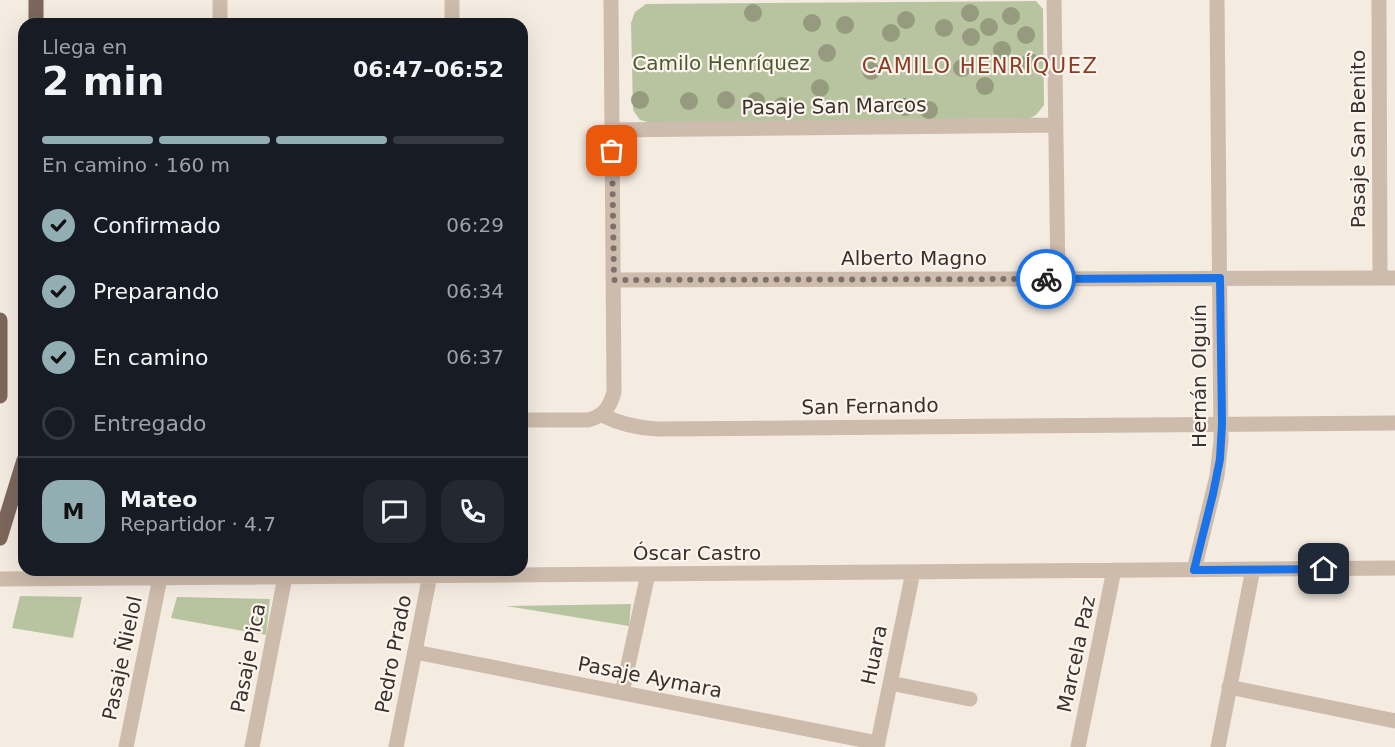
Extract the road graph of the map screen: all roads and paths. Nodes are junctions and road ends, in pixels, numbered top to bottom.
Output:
1 (36, 0) edge
2 (219, 0) edge
3 (452, 0) edge
4 (611, 0) edge
5 (1054, 0) edge
6 (1217, 0) edge
7 (1378, 0) edge
8 (36, 18) edge
9 (220, 18) edge
10 (452, 18) edge
11 (1056, 125) junction
12 (612, 130) junction
13 (1379, 130) junction
14 (1395, 130) edge
15 (1220, 278) junction
16 (1388, 278) edge
17 (1058, 279) junction
18 (614, 280) junction
19 (0, 320) edge
20 (0, 396) edge
21 (602, 415) junction
22 (528, 420) edge
23 (1395, 423) edge
24 (1222, 424) junction
25 (18, 480) edge
26 (0, 538) edge
27 (1395, 568) edge
28 (1253, 569) junction
29 (1114, 570) junction
30 (1194, 570) junction
31 (913, 572) junction
32 (528, 573) edge
33 (648, 574) junction
34 (321, 576) edge
35 (429, 576) edge
36 (285, 577) junction
37 (160, 578) junction
38 (0, 579) edge
39 (415, 652) junction
40 (890, 683) junction
41 (1230, 687) junction
42 (622, 693) junction
43 (970, 699) dead end
44 (1395, 718) edge
45 (878, 745) edge
46 (126, 747) edge
47 (252, 747) edge
48 (396, 747) edge
49 (1078, 747) edge
50 (1218, 747) edge

1 - 8 main road
2 - 9 street
3 - 10 street
4 - 12 street
5 - 11 street
6 - 15 street, Hernán Olguín
7 - 13 street, Pasaje San Benito
11 - 12 street, Pasaje San Marcos
11 - 17 street
12 - 18 street
13 - 14 street
13 - 16 street, Pasaje San Benito
15 - 16 street, Alberto Magno
15 - 17 street, Alberto Magno
15 - 24 street, Hernán Olguín
17 - 18 street, Alberto Magno
18 - 21 street
19 - 20 main road
21 - 22 street
21 - 24 street, San Fernando
23 - 24 street, San Fernando
24 - 30 street, Hernán Olguín
25 - 26 main road
27 - 28 street, Óscar Castro
28 - 30 street, Óscar Castro
28 - 41 street
29 - 30 street, Óscar Castro
29 - 31 street, Óscar Castro
29 - 49 street, Marcela Paz
31 - 33 street, Óscar Castro
31 - 40 street, Huara
32 - 33 street, Óscar Castro
33 - 42 street
34 - 36 street, Óscar Castro
35 - 39 street, Pedro Prado
36 - 37 street, Óscar Castro
36 - 47 street, Pasaje Pica
37 - 38 street, Óscar Castro
37 - 46 street, Pasaje Ñielol
39 - 42 street, Pasaje Aymara
39 - 48 street, Pedro Prado
40 - 43 street
40 - 45 street, Huara
41 - 44 street
41 - 50 street
42 - 45 street, Pasaje Aymara

